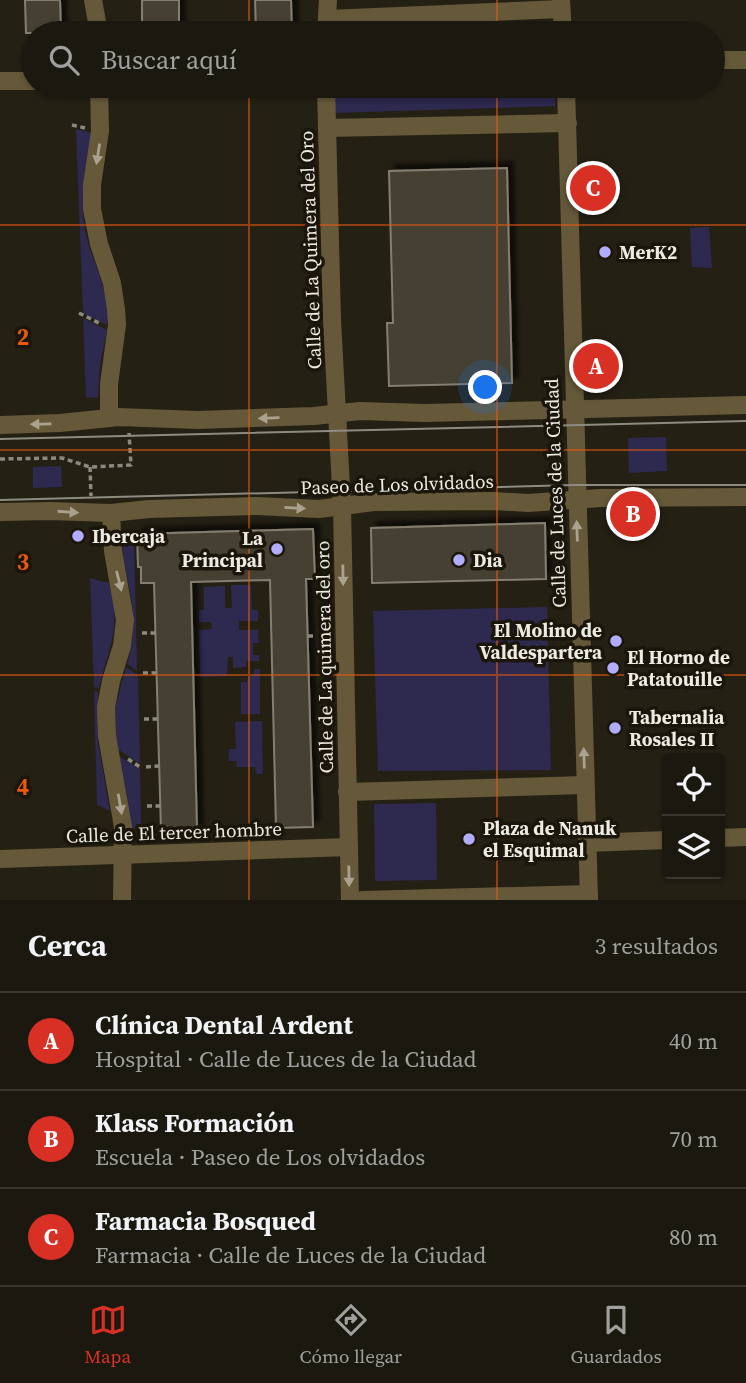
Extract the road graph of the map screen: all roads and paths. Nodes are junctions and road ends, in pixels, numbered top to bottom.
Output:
1 (93, 0) edge
2 (327, 0) edge
3 (561, 4) edge
4 (97, 21) edge
5 (327, 21) edge
6 (380, 21) edge
7 (725, 60) edge
8 (746, 60) edge
9 (0, 81) edge
10 (21, 81) edge
11 (99, 98) edge
12 (326, 98) edge
13 (567, 98) edge
14 (568, 123) junction
15 (327, 128) junction
16 (746, 405) edge
17 (574, 408) junction
18 (337, 414) junction
19 (128, 417) junction
20 (109, 418) junction
21 (0, 425) edge
22 (0, 459) edge
23 (90, 467) junction
24 (746, 496) edge
25 (576, 500) junction
26 (342, 506) junction
27 (0, 512) edge
28 (111, 513) junction
29 (92, 514) junction
30 (142, 633) dead end
31 (156, 633) dead end
32 (308, 636) dead end
33 (316, 636) dead end
34 (143, 673) dead end
35 (157, 673) dead end
36 (144, 719) dead end
37 (158, 719) dead end
38 (159, 766) dead end
39 (146, 767) dead end
40 (585, 785) junction
41 (347, 792) junction
42 (147, 806) dead end
43 (160, 806) dead end
44 (725, 838) edge
45 (746, 838) edge
46 (662, 840) edge
47 (587, 843) junction
48 (349, 847) junction
49 (123, 854) junction
50 (0, 859) edge
51 (589, 897) edge
52 (122, 900) edge
53 (350, 900) edge
54 (362, 900) edge

1 - 4 street
2 - 5 street
3 - 6 street
7 - 8 street
9 - 10 street
11 -> 20 street
12 - 15 street, Calle de La Quimera del Oro
13 - 14 street, Calle de Luces de la Ciudad
14 - 15 street
14 - 17 street, Calle de Luces de la Ciudad
15 - 18 street, Calle de La Quimera del Oro
16 - 17 street
17 - 18 street
17 - 25 street, Calle de Luces de la Ciudad
18 -> 19 street
18 - 26 street, Calle de La quimera del oro
19 - 20 street
19 - 23 path
20 -> 21 street
22 - 23 path
23 - 29 path
24 - 25 street, Paseo de Los olvidados
25 - 26 street, Paseo de Los olvidados
40 -> 25 street, Calle de Luces de la Ciudad
28 -> 26 street, Paseo de Los olvidados
26 -> 41 street, Calle de La quimera del oro
27 -> 29 street, Paseo de Los olvidados
28 - 29 street, Paseo de Los olvidados
28 -> 49 street
30 - 31 path
32 - 33 path
34 - 35 path
36 - 37 path
38 - 39 path
40 - 41 street
40 - 47 street, Calle de Luces de la Ciudad
41 - 48 street, Calle de La quimera del oro
42 - 43 path
44 - 45 street
46 - 47 street
47 - 51 street, Calle de Luces de la Ciudad
48 - 49 street, Calle de El tercer hombre
48 -> 53 street, Calle de La quimera del oro
49 - 50 street, Calle de El tercer hombre
49 - 52 street
51 - 54 street

